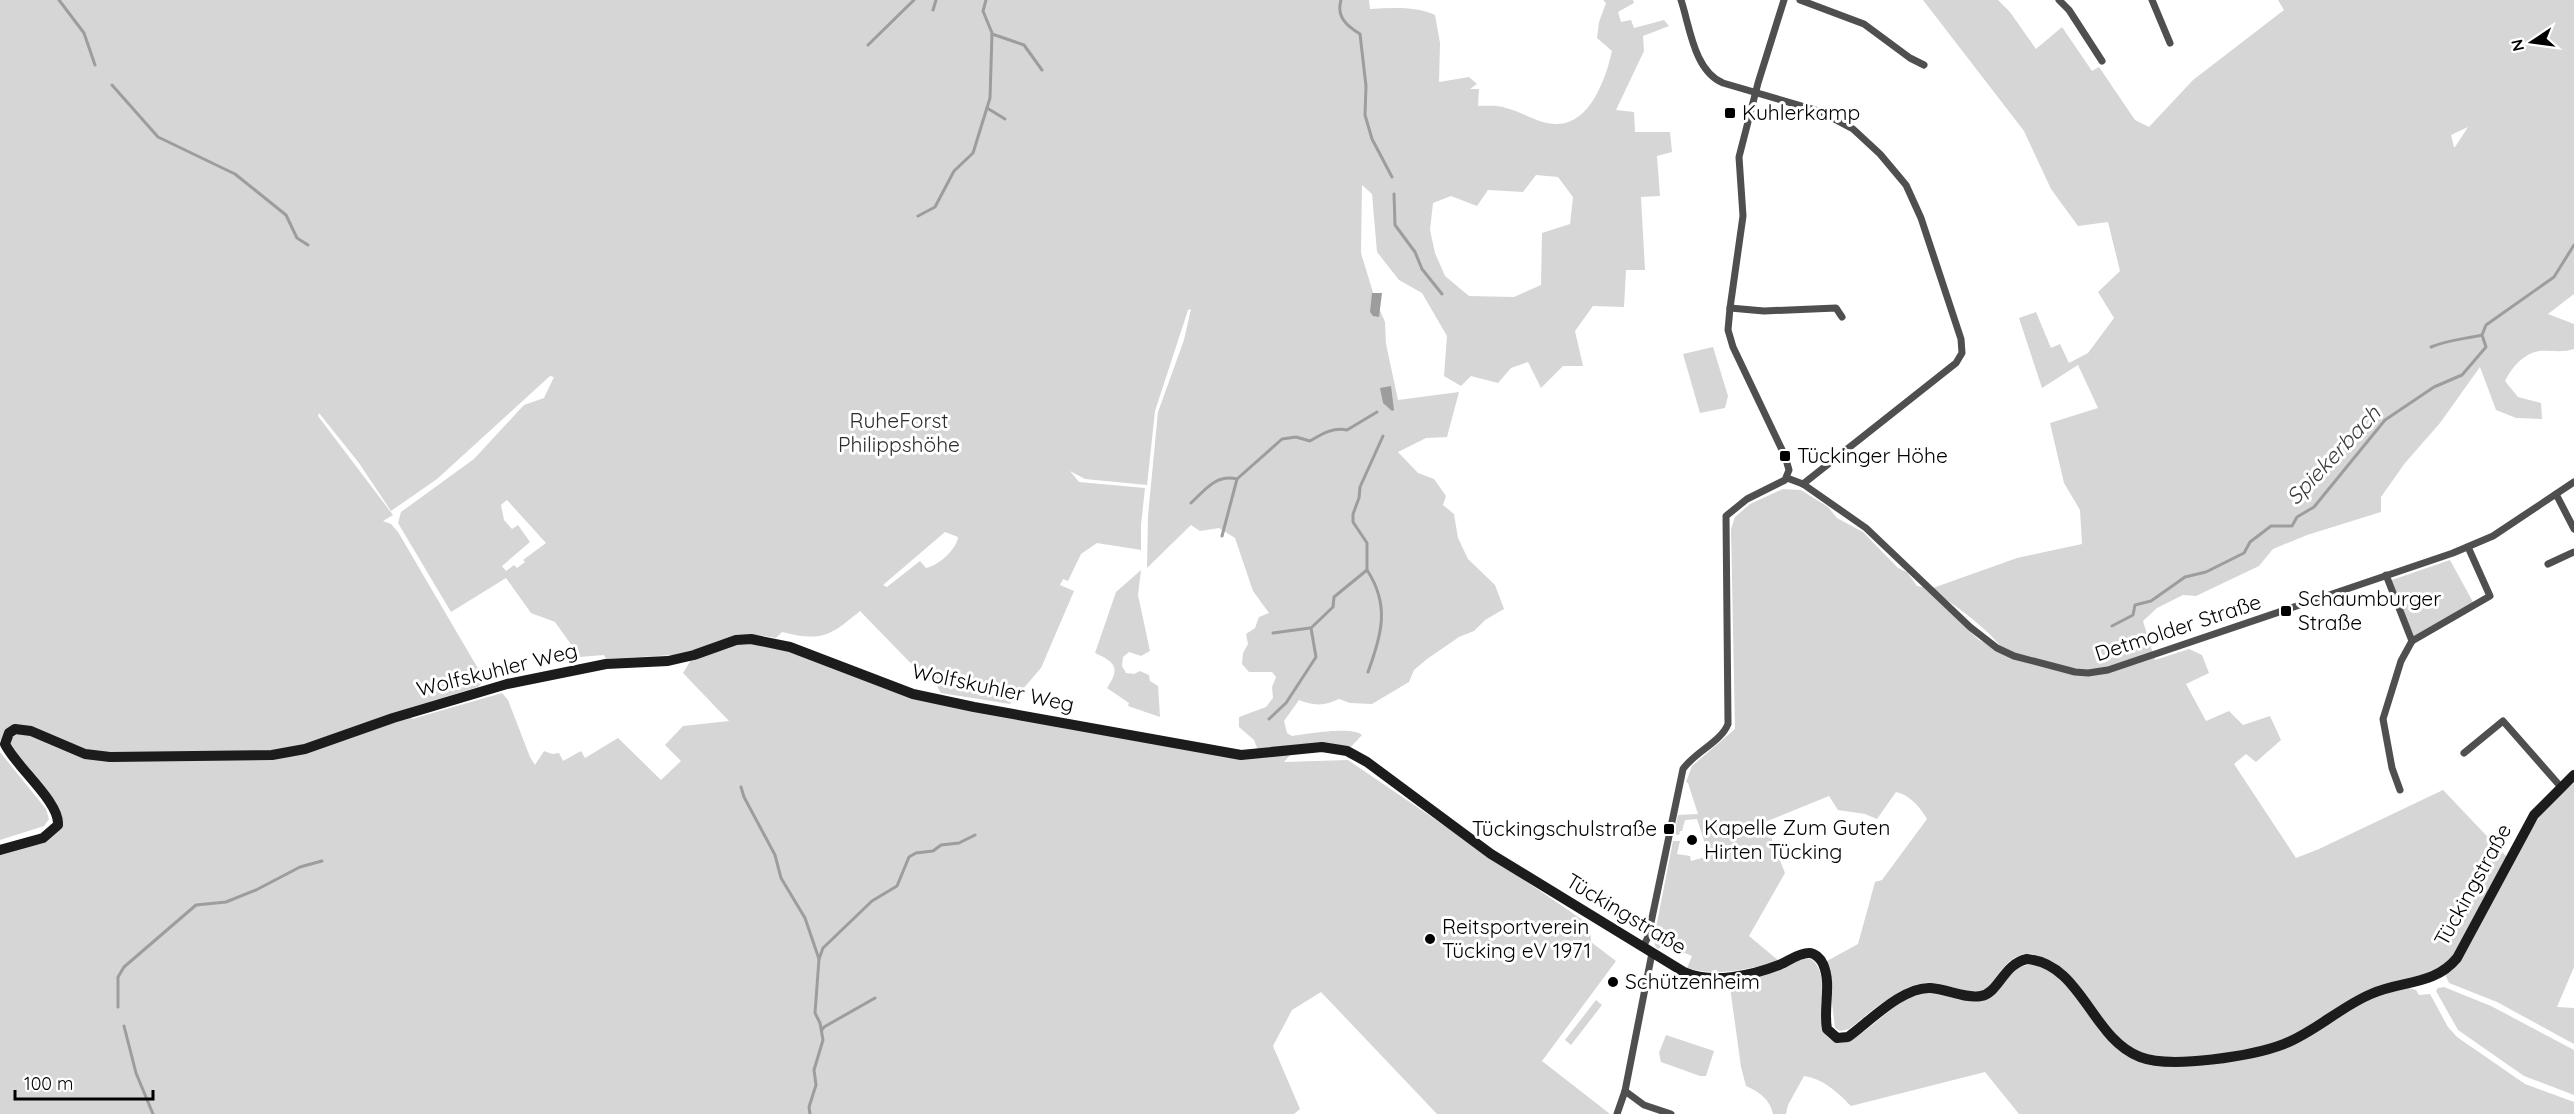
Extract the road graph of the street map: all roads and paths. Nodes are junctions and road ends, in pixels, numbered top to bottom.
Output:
1 (1681, 0) edge
2 (1784, 0) edge
3 (1800, 0) edge
4 (2059, 0) edge
5 (2152, 0) edge
6 (2170, 43) dead end
7 (2102, 62) dead end
8 (1924, 65) dead end
9 (1756, 91) junction
10 (1730, 308) junction
11 (1842, 317) dead end
12 (1787, 478) junction
13 (2574, 482) edge
14 (1803, 484) junction
15 (2556, 494) junction
16 (2574, 529) edge
17 (2468, 547) junction
18 (2574, 552) edge
19 (2548, 564) dead end
20 (2386, 575) junction
21 (2412, 640) junction
22 (3, 740) edge
23 (1166, 741) joint
24 (2464, 753) dead end
25 (2574, 775) edge
26 (2561, 787) junction
27 (2400, 790) dead end
28 (0, 850) edge
29 (1648, 950) junction
30 (1625, 1091) junction
31 (1617, 1114) edge
32 (1671, 1114) edge

1 - 9 street
2 - 9 street
3 - 8 street
4 - 7 street
5 - 6 street
9 - 10 street
9 - 14 street
10 - 11 street
10 - 12 street
12 - 14 street, Detmolder Straße
12 - 29 street
13 - 15 street, Detmolder Straße
14 - 20 street, Detmolder Straße
15 - 16 street
15 - 17 street, Detmolder Straße
17 - 20 street, Detmolder Straße
17 - 21 street
18 - 19 street
20 - 21 street
21 - 27 street
22 - 23 street, Wolfskuhler Weg
22 - 28 street, Wolfskuhler Weg
23 - 29 street, Tückingstraße
24 - 26 street
25 - 26 street, Tückingstraße
26 - 29 street, Tückingstraße
29 - 30 street
30 - 31 street
30 - 32 street

